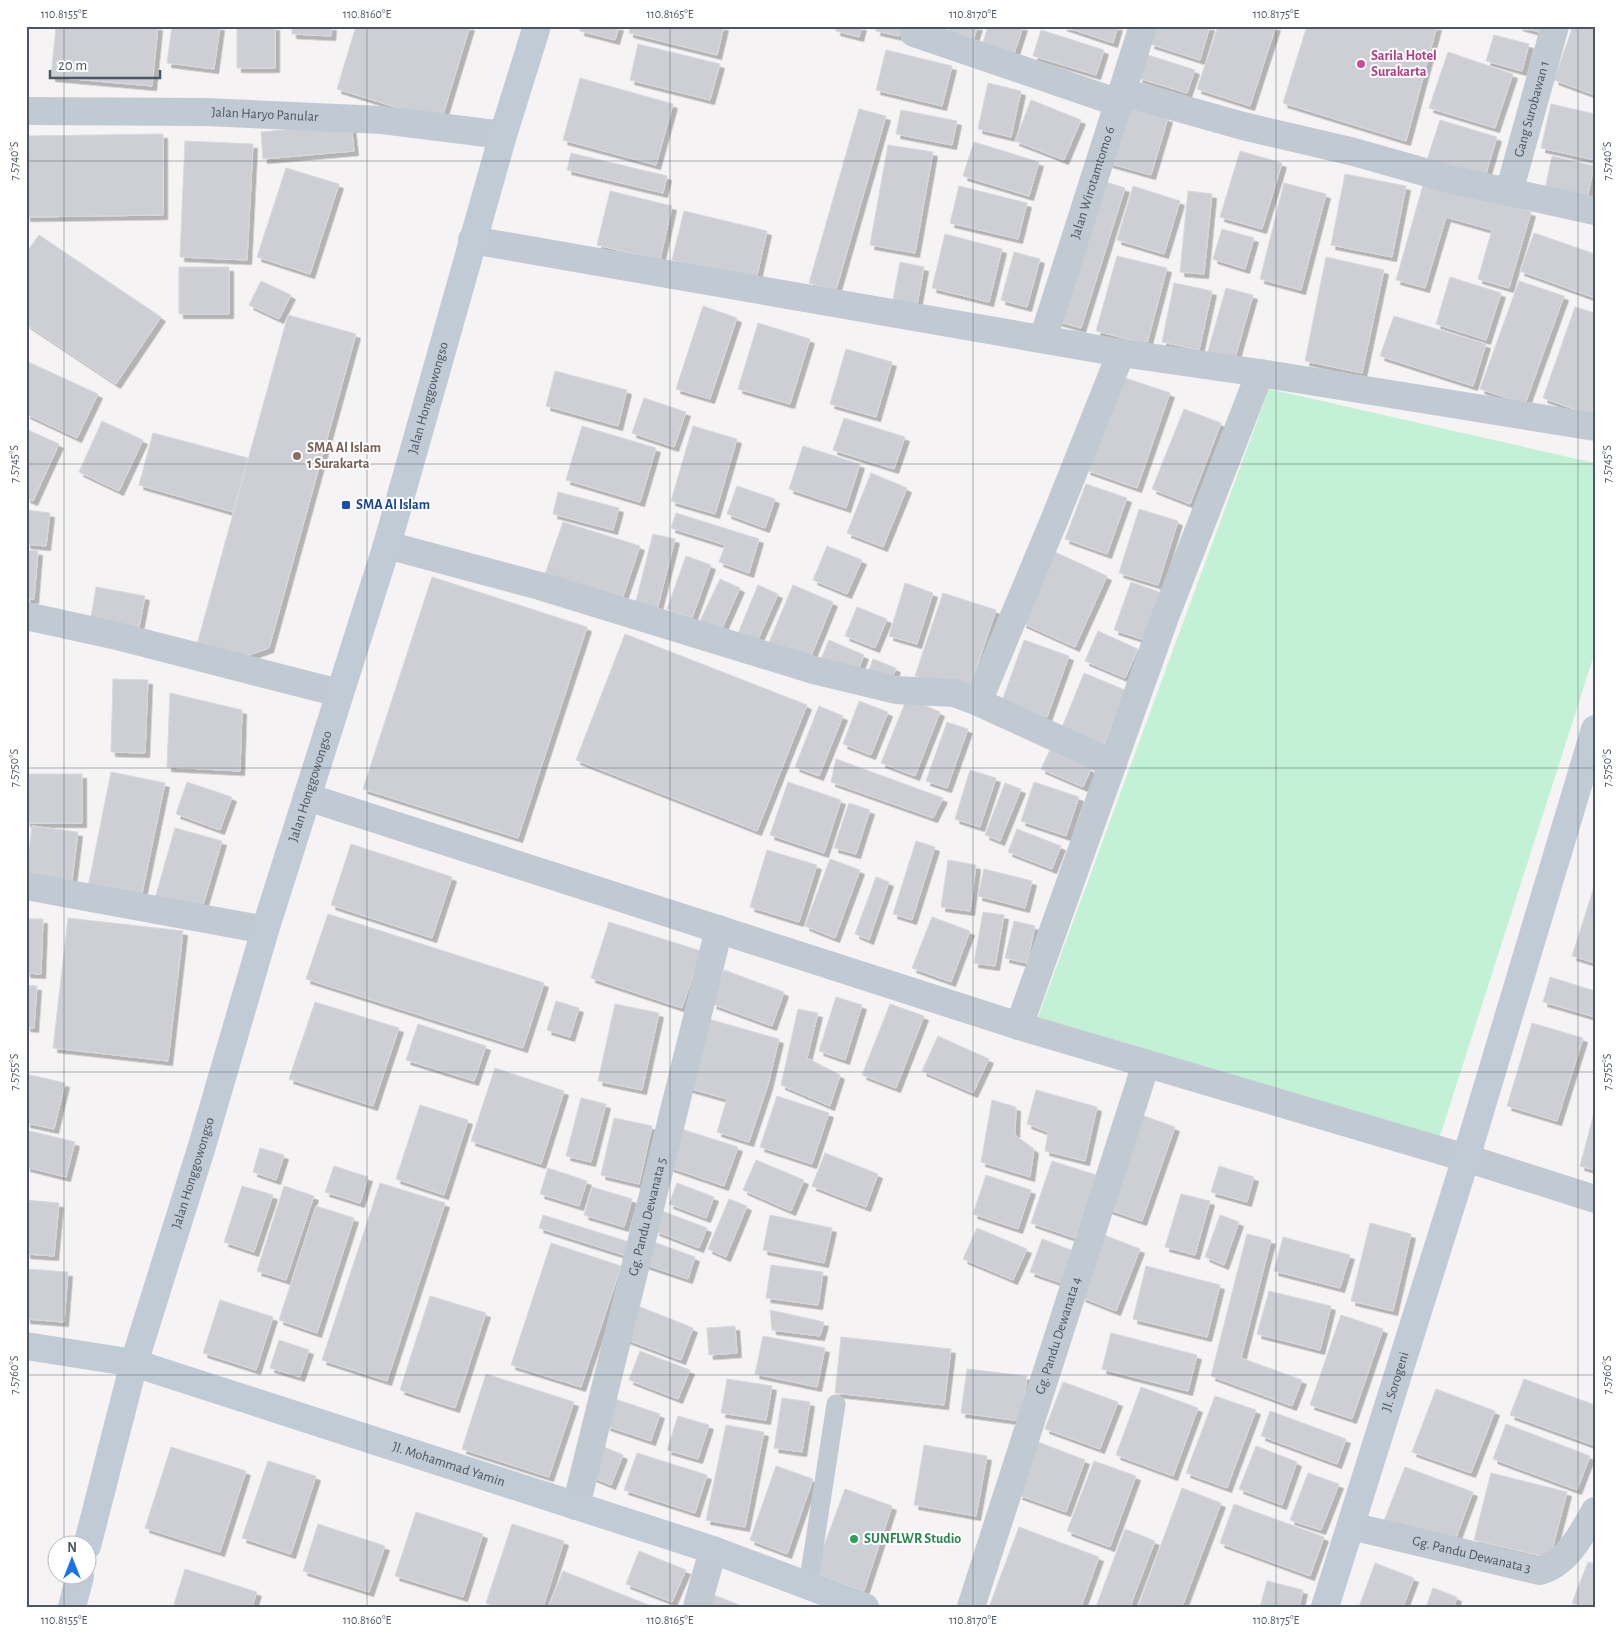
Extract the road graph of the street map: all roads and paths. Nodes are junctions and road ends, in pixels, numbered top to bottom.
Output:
1 (537, 26) edge
2 (1143, 26) edge
3 (1555, 26) edge
4 (914, 34) dead end
5 (1120, 98) junction
6 (26, 111) edge
7 (503, 135) junction
8 (1509, 192) junction
9 (1595, 211) edge
10 (472, 240) junction
11 (1043, 339) junction
12 (1120, 353) junction
13 (1260, 373) junction
14 (1595, 427) edge
15 (387, 545) junction
16 (26, 616) edge
17 (339, 693) junction
18 (978, 702) junction
19 (1595, 729) edge
20 (1113, 764) junction
21 (1589, 772) edge
22 (307, 797) junction
23 (26, 886) edge
24 (265, 930) junction
25 (719, 930) junction
26 (1019, 1026) junction
27 (1146, 1064) junction
28 (1466, 1158) junction
29 (1595, 1199) edge
30 (26, 1346) edge
31 (134, 1364) junction
32 (836, 1404) dead end
33 (576, 1506) junction
34 (1595, 1511) edge
35 (1351, 1526) junction
36 (90, 1536) edge
37 (1585, 1545) edge
38 (714, 1550) junction
39 (77, 1586) edge
40 (808, 1586) junction
41 (72, 1607) edge
42 (697, 1607) edge
43 (865, 1607) edge
44 (971, 1607) edge
45 (1325, 1607) edge

1 - 7 main road, Jalan Honggowongso
2 - 5 street, Jalan Wirotamtomo 6
3 - 8 street, Gang Surobawan 1
4 - 5 street
5 - 8 street
5 - 11 street, Jalan Wirotamtomo 6
6 - 7 street, Jalan Haryo Panular
7 - 10 main road, Jalan Honggowongso
8 - 9 street
10 - 11 street
10 - 15 main road, Jalan Honggowongso
11 - 12 street
12 - 13 street
12 - 18 street
13 - 14 street
13 - 20 street
15 - 17 main road, Jalan Honggowongso
15 - 18 street
16 - 17 street
17 - 22 main road, Jalan Honggowongso
18 - 20 street
19 - 21 main road, Jl. Sorogeni
20 - 26 street
21 - 28 main road, Jl. Sorogeni
22 - 24 main road, Jalan Honggowongso
22 - 25 street
23 - 24 street
24 - 31 main road, Jalan Honggowongso
25 - 26 street
25 - 33 street, Gg. Pandu Dewanata 5
26 - 27 street
27 - 28 street
27 - 44 street, Gg. Pandu Dewanata 4
28 - 29 street
28 - 35 main road, Jl. Sorogeni
30 - 31 main road, Jl. Mohammad Yamin
31 - 33 main road, Jl. Mohammad Yamin
31 - 36 main road, Jalan Honggowongso
32 - 40 lane
33 - 38 main road, Jl. Mohammad Yamin
34 - 37 street, Gg. Pandu Dewanata 3
35 - 37 street, Gg. Pandu Dewanata 3
35 - 45 main road, Jl. Sorogeni
38 - 40 main road, Jl. Mohammad Yamin
38 - 42 street
39 - 41 main road
40 - 43 main road, Jl. Mohammad Yamin

